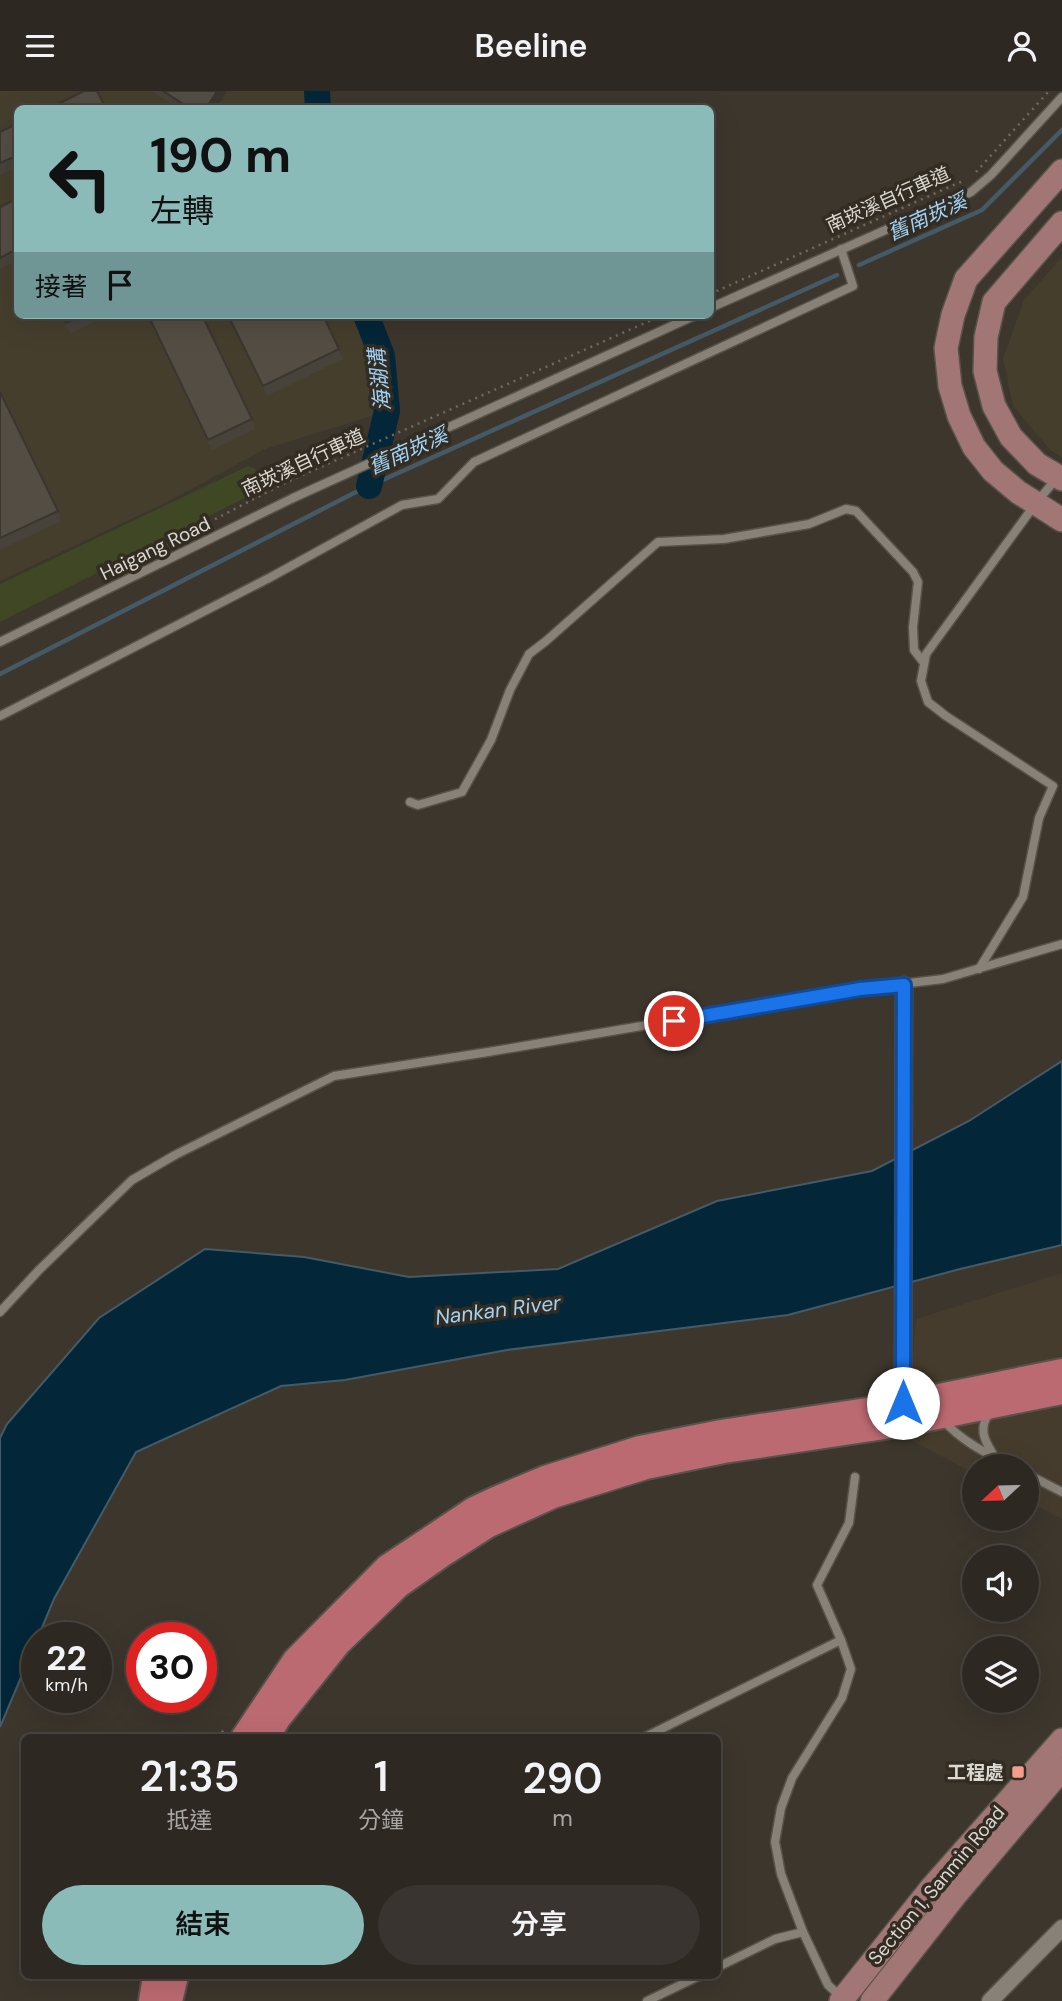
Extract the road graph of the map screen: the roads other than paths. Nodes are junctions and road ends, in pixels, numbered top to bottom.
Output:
1 (1062, 97) edge
2 (1062, 171) edge
3 (1062, 223) edge
4 (841, 249) junction
5 (714, 306) edge
6 (687, 319) edge
7 (1060, 478) edge
8 (1036, 503) junction
9 (1062, 520) edge
10 (0, 642) edge
11 (924, 663) junction
12 (0, 716) edge
13 (410, 802) dead end
14 (1062, 944) edge
15 (979, 969) junction
16 (904, 985) junction
17 (0, 1312) edge
18 (1062, 1371) edge
19 (1062, 1392) edge
20 (998, 1405) junction
21 (920, 1412) junction
22 (989, 1454) edge
23 (992, 1454) edge
24 (855, 1477) dead end
25 (1040, 1481) edge
26 (1062, 1492) edge
27 (841, 1640) junction
28 (246, 1734) edge
29 (269, 1734) edge
30 (651, 1734) edge
31 (1062, 1740) edge
32 (1062, 1769) edge
33 (1062, 1928) edge
34 (803, 1933) junction
35 (721, 1966) edge
36 (155, 1979) edge
37 (175, 1979) edge
38 (693, 1979) edge
39 (843, 2000) edge
40 (151, 2001) edge
41 (170, 2001) edge
42 (647, 2001) edge
43 (872, 2001) edge
44 (990, 2001) edge

1 - 4 lane
2 - 8 street
3 - 7 street
4 - 5 lane
4 - 12 lane
6 - 10 lane, Haigang Road
7 - 8 lane
8 - 9 street
8 - 11 lane
11 - 13 lane
11 - 15 lane
14 - 15 lane
15 - 16 lane
16 - 17 lane
16 - 21 street
18 - 21 main road
19 - 20 main road
20 - 21 main road
20 - 23 lane
21 - 22 lane
21 - 28 main road
21 - 29 main road
24 - 27 lane
25 - 26 lane
27 - 30 lane
27 - 34 lane
31 - 39 street, Section 1, Sanmin Road
32 - 43 street, Section 1, Sanmin Road
33 - 44 street
34 - 35 lane
34 - 39 lane
36 - 40 main road
37 - 41 main road
38 - 42 lane

